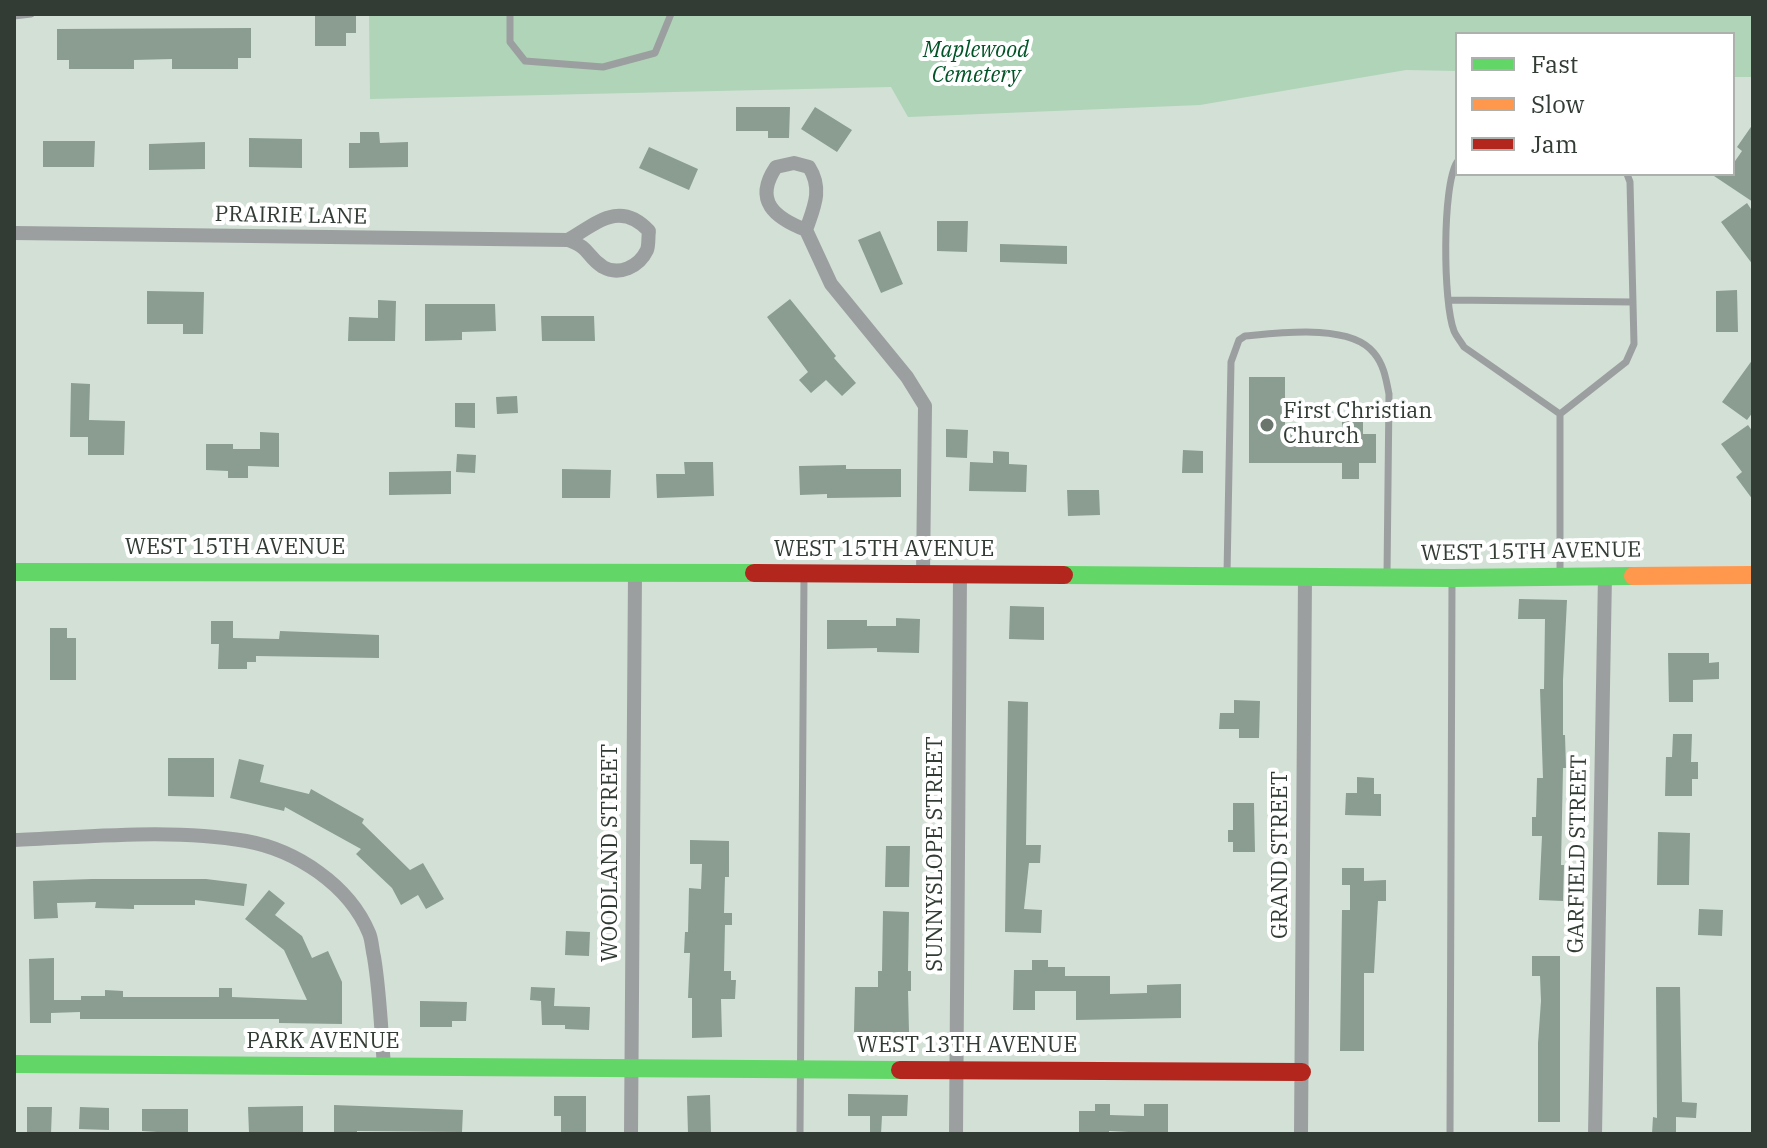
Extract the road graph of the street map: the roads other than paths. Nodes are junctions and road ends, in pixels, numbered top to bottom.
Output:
1 (31, 14) edge
2 (510, 14) edge
3 (671, 14) edge
4 (14, 16) edge
5 (1455, 165) edge
6 (1628, 176) edge
7 (806, 230) junction
8 (14, 233) edge
9 (568, 240) junction
10 (1449, 300) junction
11 (1632, 302) junction
12 (1560, 414) junction
13 (14, 572) edge
14 (635, 573) junction
15 (804, 574) junction
16 (923, 574) junction
17 (960, 575) junction
18 (1560, 575) junction
19 (1605, 575) junction
20 (1753, 575) edge
21 (1227, 576) junction
22 (1305, 577) junction
23 (1387, 577) junction
24 (1452, 578) junction
25 (14, 840) edge
26 (14, 1064) edge
27 (384, 1066) junction
28 (632, 1068) junction
29 (801, 1069) junction
30 (956, 1070) junction
31 (1302, 1072) junction
32 (631, 1134) edge
33 (800, 1134) edge
34 (956, 1134) edge
35 (1301, 1134) edge
36 (1450, 1134) edge
37 (1595, 1134) edge

1 - 4 lane
2 - 3 lane
5 - 10 lane
6 - 11 lane
7 - 7 street
7 - 16 street
8 - 9 street, PRAIRIE LANE
9 - 9 street
10 - 11 lane
10 - 12 lane
11 - 12 lane
12 - 18 lane
13 - 14 street, WEST 15TH AVENUE
14 - 15 street, WEST 15TH AVENUE
14 - 28 street, WOODLAND STREET
15 - 16 street, WEST 15TH AVENUE
15 - 29 lane
16 - 17 street, WEST 15TH AVENUE
17 - 21 street, WEST 15TH AVENUE
17 - 30 street, SUNNYSLOPE STREET
18 - 19 street, WEST 15TH AVENUE
18 - 24 street, WEST 15TH AVENUE
19 - 20 street, WEST 15TH AVENUE
19 - 37 street, GARFIELD STREET
21 - 22 street, WEST 15TH AVENUE
21 - 23 lane
22 - 23 street, WEST 15TH AVENUE
22 - 31 street, GRAND STREET
23 - 24 street, WEST 15TH AVENUE
24 - 36 lane
25 - 27 street
26 - 27 street, PARK AVENUE
27 - 28 street, PARK AVENUE
28 - 29 street, WEST 13TH AVENUE
28 - 32 street, WOODLAND STREET
29 - 30 street, WEST 13TH AVENUE
29 - 33 lane
30 - 31 street, WEST 13TH AVENUE
30 - 34 street, SUNNYSLOPE STREET
31 - 35 street, GRAND STREET

